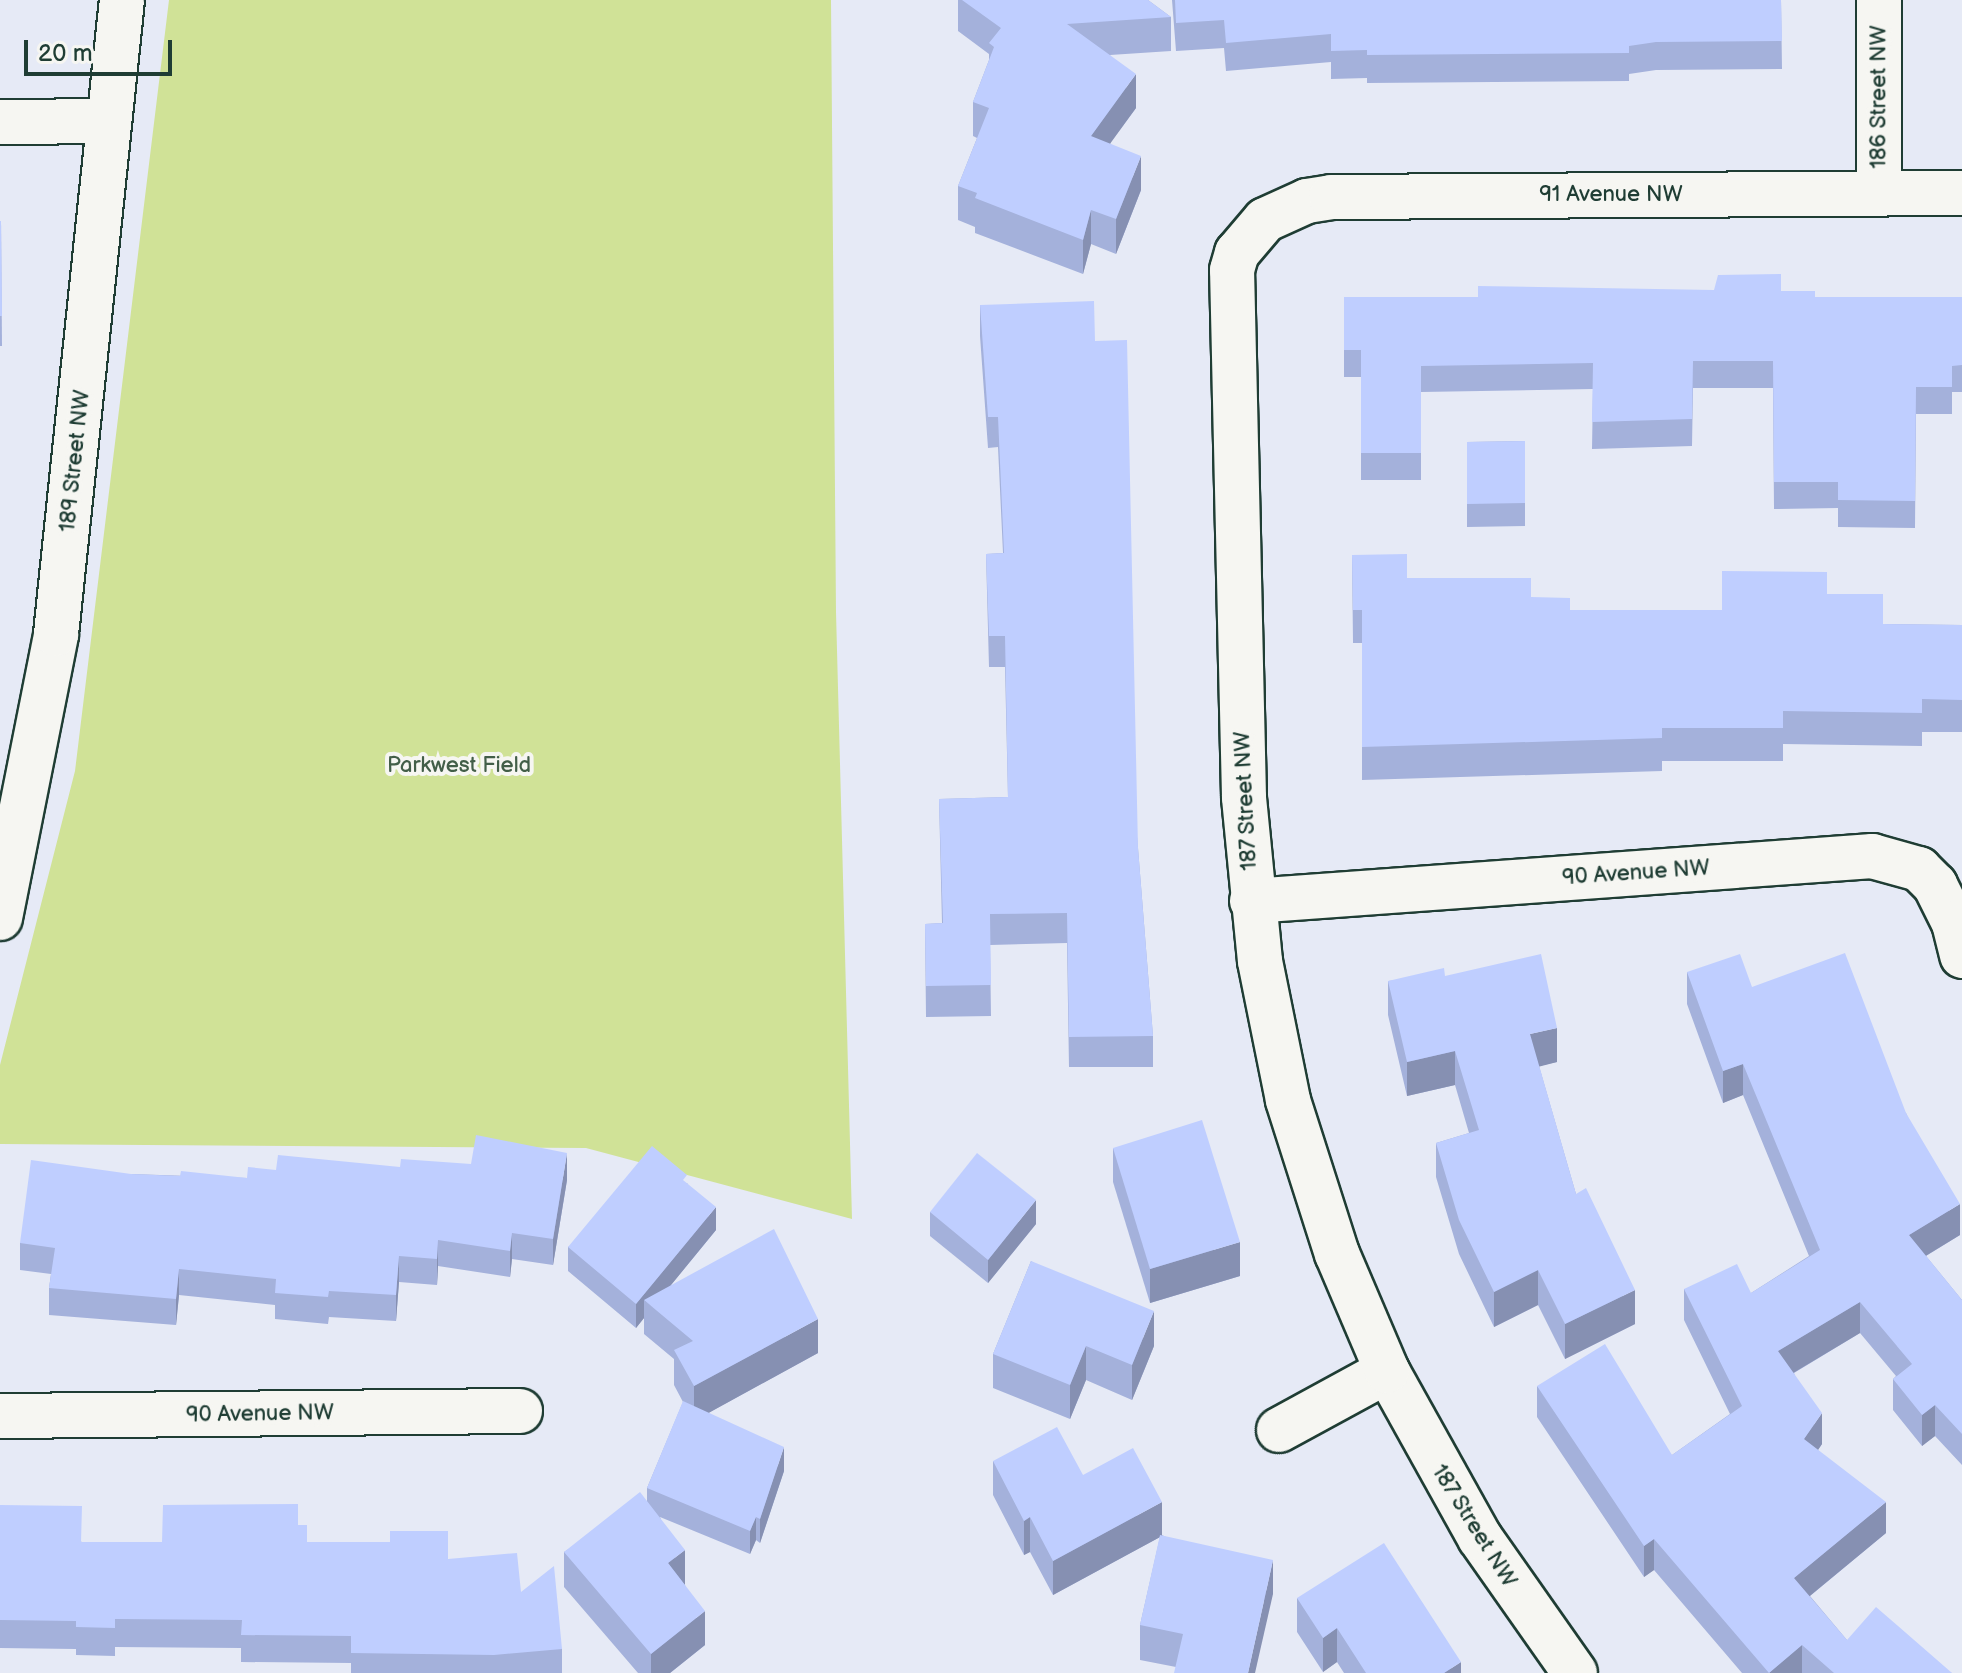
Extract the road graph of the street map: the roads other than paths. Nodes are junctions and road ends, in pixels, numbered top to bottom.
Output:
1 (122, 0) edge
2 (1879, 0) edge
3 (109, 121) junction
4 (0, 122) edge
5 (1879, 193) junction
6 (1962, 193) edge
7 (1265, 220) joint
8 (16, 770) edge
9 (1252, 901) junction
10 (0, 918) edge
11 (1962, 956) edge
12 (1387, 1371) junction
13 (520, 1411) dead end
14 (0, 1416) edge
15 (1279, 1430) dead end
16 (1575, 1673) edge

1 - 3 street, 189 Street NW
2 - 5 street, 186 Street NW
3 - 4 street
3 - 8 street, 189 Street NW
5 - 6 street, 91 Avenue NW
5 - 7 street, 91 Avenue NW
7 - 9 street, 187 Street NW
8 - 10 street, 189 Street NW
9 - 11 street, 90 Avenue NW
9 - 12 street, 187 Street NW
12 - 15 street
12 - 16 street, 187 Street NW
13 - 14 street, 90 Avenue NW

